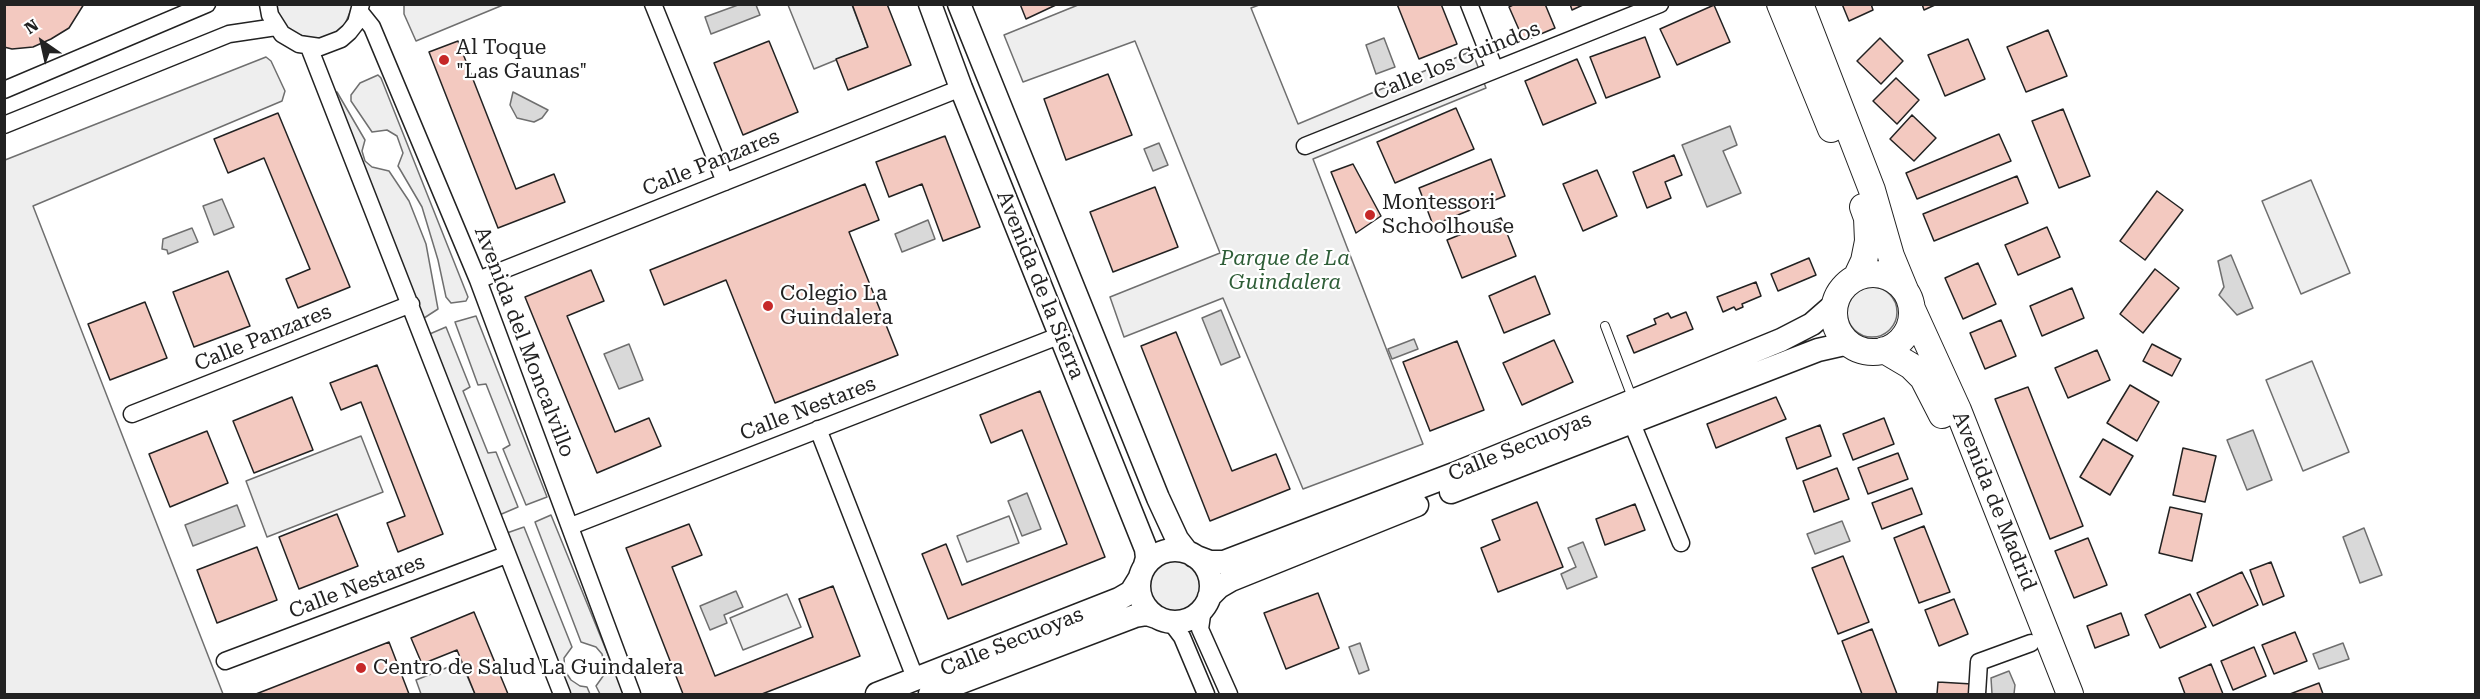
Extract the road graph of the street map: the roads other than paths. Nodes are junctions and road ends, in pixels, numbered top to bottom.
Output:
1 (207, 4) edge
2 (268, 4) edge
3 (652, 4) edge
4 (930, 4) edge
5 (959, 4) edge
6 (1469, 4) edge
7 (1660, 4) edge
8 (1780, 4) edge
9 (1800, 4) edge
10 (361, 8) edge
11 (276, 27) junction
12 (309, 47) junction
13 (1495, 70) junction
14 (961, 88) junction
15 (4, 90) edge
16 (4, 125) edge
17 (1305, 146) dead end
18 (725, 182) junction
19 (1856, 278) junction
20 (478, 280) junction
21 (1908, 300) junction
22 (1836, 303) junction
23 (411, 304) junction
24 (1605, 326) dead end
25 (1061, 335) junction
26 (1849, 343) junction
27 (1884, 350) junction
28 (1632, 411) junction
29 (132, 414) dead end
30 (818, 429) junction
31 (571, 526) junction
32 (1681, 543) dead end
33 (1191, 554) junction
34 (506, 555) junction
35 (1142, 572) junction
36 (1206, 602) junction
37 (1165, 620) junction
38 (2031, 643) junction
39 (225, 661) dead end
40 (923, 687) edge
41 (562, 694) edge
42 (632, 694) edge
43 (877, 694) edge
44 (1206, 694) edge
45 (1229, 694) edge
46 (1977, 694) edge
47 (2051, 694) edge
48 (2070, 694) edge

1 - 15 street
2 - 11 street
3 - 18 street
4 - 14 main road, Avenida de la Sierra
5 - 33 main road, Avenida de la Sierra
6 - 13 street
7 - 13 street, Calle los Guindos
8 - 19 main road
9 - 21 main road, Avenida de Madrid
10 - 12 street
10 - 20 street, Avenida del Moncalvillo
11 - 12 street
11 - 16 street
12 - 23 street
13 - 17 street, Calle los Guindos
14 - 18 street, Calle Panzares
14 - 25 main road, Avenida de la Sierra
18 - 20 street, Calle Panzares
19 - 21 main road
19 - 22 main road
20 - 31 street, Avenida del Moncalvillo
21 - 27 main road
21 - 48 main road, Avenida de Madrid
22 - 26 main road
22 - 28 main road, Calle Secuoyas
23 - 29 street, Calle Panzares
23 - 34 street
24 - 28 lane
25 - 30 street, Calle Nestares
25 - 35 main road, Avenida de la Sierra
26 - 27 main road
26 - 28 main road, Calle Secuoyas
27 - 38 main road, Avenida de Madrid
28 - 32 street
28 - 33 main road, Calle Secuoyas
28 - 36 main road, Calle Secuoyas
30 - 31 street, Calle Nestares
30 - 40 street
31 - 42 street, Avenida del Moncalvillo
33 - 35 main road
33 - 36 main road
34 - 39 street, Calle Nestares
34 - 41 street
35 - 37 main road
35 - 40 main road, Calle Secuoyas
36 - 37 main road
36 - 45 street
37 - 40 main road, Calle Secuoyas
37 - 44 street
38 - 46 street
38 - 47 main road, Avenida de Madrid
40 - 43 main road, Calle Secuoyas

